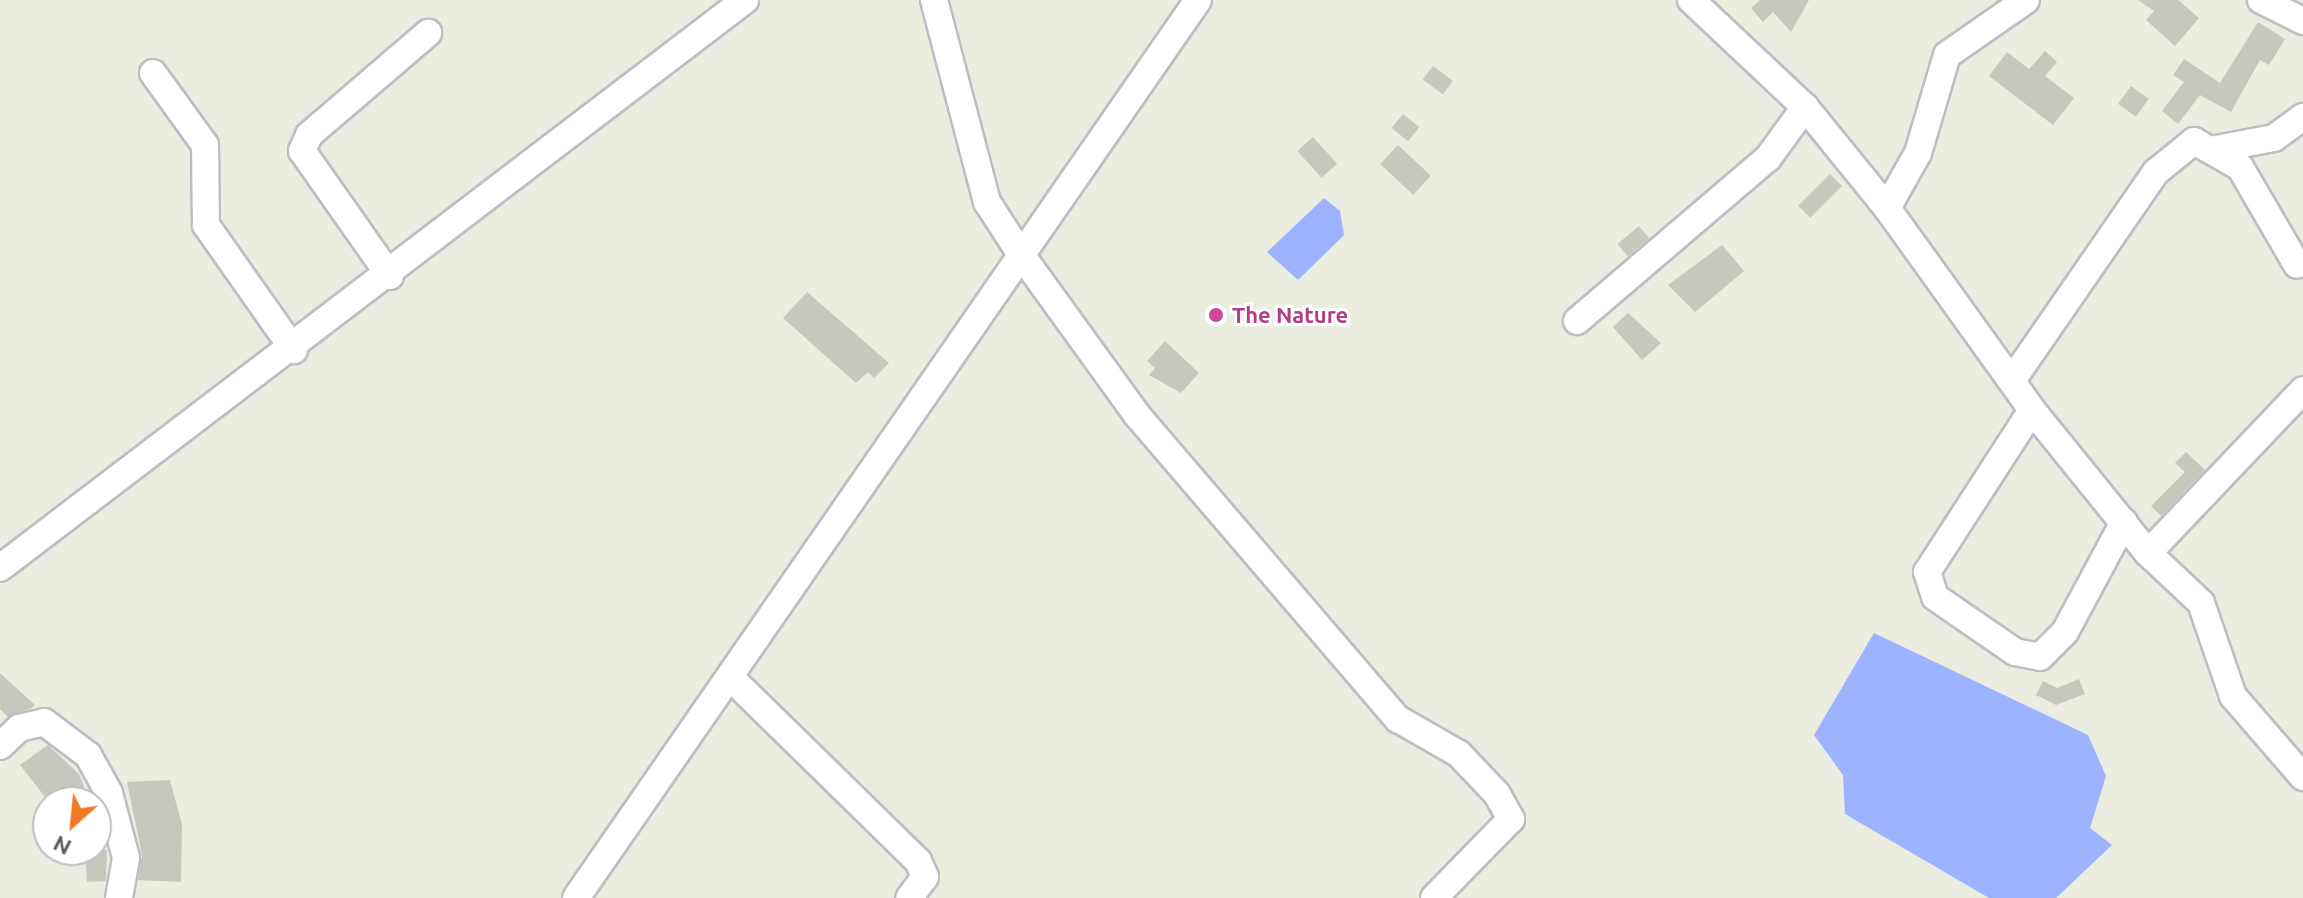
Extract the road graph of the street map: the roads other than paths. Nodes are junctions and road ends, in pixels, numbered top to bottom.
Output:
1 (745, 0) edge
2 (934, 0) edge
3 (1198, 0) edge
4 (1691, 0) edge
5 (2261, 0) edge
6 (2017, 2) edge
7 (2303, 21) edge
8 (428, 33) dead end
9 (153, 73) dead end
10 (1805, 107) junction
11 (2303, 117) edge
12 (2211, 150) junction
13 (1887, 208) junction
14 (1022, 256) junction
15 (2297, 265) dead end
16 (390, 276) junction
17 (1577, 321) dead end
18 (294, 350) junction
19 (2013, 379) junction
20 (2303, 390) edge
21 (2032, 410) junction
22 (2124, 522) junction
23 (2148, 553) junction
24 (0, 568) edge
25 (730, 677) junction
26 (0, 746) edge
27 (2303, 777) edge
28 (119, 898) edge
29 (576, 898) edge
30 (909, 898) edge
31 (1434, 898) edge

1 - 16 street
2 - 14 street
3 - 14 street
4 - 10 street
5 - 7 street
6 - 13 street
8 - 16 street
9 - 18 street
10 - 13 street
10 - 17 street
11 - 12 street
12 - 15 street
12 - 19 street
13 - 19 street
14 - 25 street
14 - 31 street
16 - 18 street
18 - 24 street
19 - 21 street
20 - 23 street
21 - 22 street
21 - 22 street
22 - 23 street
23 - 27 street
25 - 29 street
25 - 30 street
26 - 28 street

